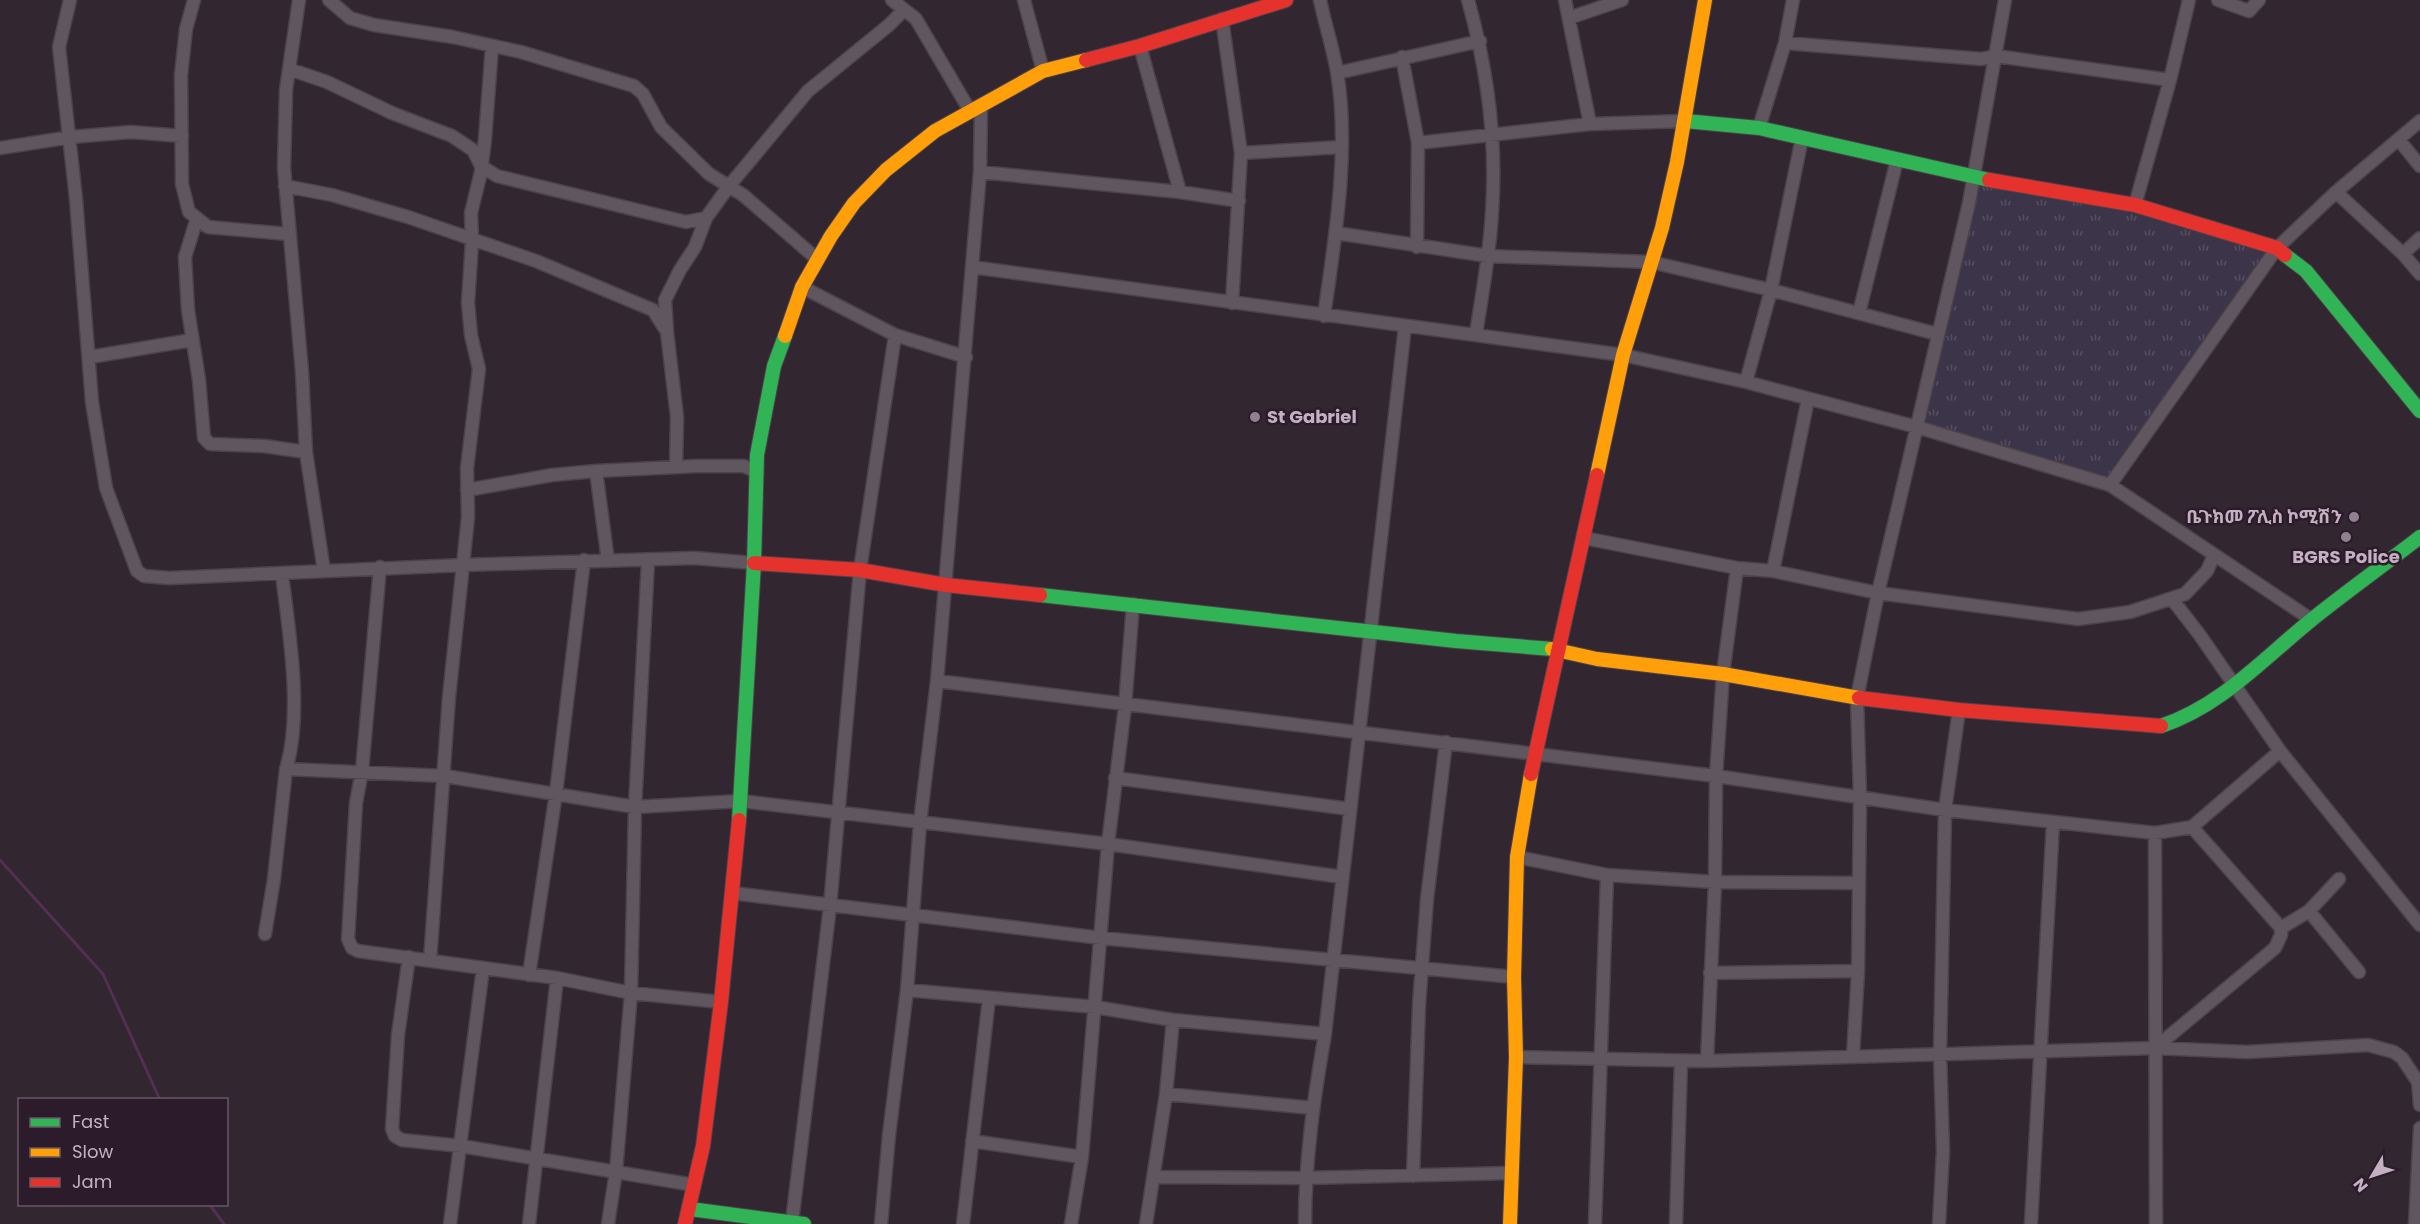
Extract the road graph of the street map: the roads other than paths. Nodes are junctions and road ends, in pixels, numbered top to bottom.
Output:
1 (70, 0) edge
2 (194, 0) edge
3 (299, 0) edge
4 (329, 0) edge
5 (892, 0) edge
6 (1023, 0) edge
7 (1286, 0) edge
8 (1320, 0) edge
9 (1468, 0) edge
10 (1565, 0) edge
11 (1622, 0) edge
12 (1705, 0) edge
13 (1793, 0) edge
14 (2005, 0) edge
15 (2189, 0) edge
16 (2218, 0) edge
17 (2259, 0) edge
18 (904, 10) junction
19 (1569, 18) junction
20 (1222, 19) junction
21 (1480, 41) junction
22 (1785, 44) junction
23 (492, 46) junction
24 (1140, 46) junction
25 (1996, 56) junction
26 (1402, 57) junction
27 (289, 69) junction
28 (1043, 71) junction
29 (1337, 73) junction
30 (2170, 80) junction
31 (976, 108) junction
32 (1685, 121) junction
33 (2420, 121) edge
34 (1590, 124) junction
35 (1760, 128) junction
36 (182, 136) junction
37 (1493, 136) junction
38 (68, 137) junction
39 (1802, 138) junction
40 (2399, 140) junction
41 (1418, 142) junction
42 (1342, 147) junction
43 (0, 148) edge
44 (1242, 153) junction
45 (1897, 159) junction
46 (481, 166) junction
47 (2420, 166) edge
48 (980, 172) junction
49 (1974, 177) junction
50 (285, 186) junction
51 (729, 186) junction
52 (1180, 192) junction
53 (2336, 192) junction
54 (1239, 201) junction
55 (2134, 205) junction
56 (197, 218) junction
57 (706, 218) junction
58 (1336, 233) junction
59 (288, 234) junction
60 (2420, 238) edge
61 (472, 241) junction
62 (1417, 247) junction
63 (2277, 248) junction
64 (2403, 254) junction
65 (1488, 256) junction
66 (817, 259) junction
67 (1652, 262) junction
68 (972, 267) junction
69 (2420, 274) edge
70 (802, 287) junction
71 (1771, 290) junction
72 (1232, 303) junction
73 (1859, 313) junction
74 (1324, 316) junction
75 (1405, 326) junction
76 (667, 332) junction
77 (1476, 334) junction
78 (1937, 334) junction
79 (895, 335) junction
80 (192, 340) junction
81 (1623, 355) junction
82 (90, 357) junction
83 (966, 357) junction
84 (1746, 382) junction
85 (1808, 399) junction
86 (2420, 411) edge
87 (1917, 427) junction
88 (306, 452) junction
89 (676, 467) junction
90 (596, 471) junction
91 (757, 472) junction
92 (2110, 485) junction
93 (467, 490) junction
94 (2420, 537) edge
95 (1584, 538) junction
96 (2214, 555) junction
97 (584, 560) junction
98 (608, 561) junction
99 (648, 561) junction
100 (754, 563) junction
101 (463, 565) junction
102 (380, 567) junction
103 (1737, 568) junction
104 (860, 570) junction
105 (1773, 571) junction
106 (324, 572) junction
107 (282, 574) junction
108 (946, 585) junction
109 (1878, 593) junction
110 (2172, 599) junction
111 (1133, 604) junction
112 (2312, 620) junction
113 (1371, 630) junction
114 (1557, 649) junction
115 (1723, 674) junction
116 (937, 681) junction
117 (2235, 686) junction
118 (1857, 698) junction
119 (1125, 706) junction
120 (1959, 710) junction
121 (1360, 732) junction
122 (1446, 742) junction
123 (2280, 751) junction
124 (1534, 755) junction
125 (286, 769) junction
126 (362, 771) junction
127 (445, 776) junction
128 (1716, 776) junction
129 (1115, 778) junction
130 (556, 793) junction
131 (1860, 796) junction
132 (741, 801) junction
133 (635, 807) junction
134 (1350, 808) junction
135 (1945, 810) junction
136 (838, 814) junction
137 (2053, 822) junction
138 (920, 823) junction
139 (2192, 827) junction
140 (2155, 833) junction
141 (1108, 844) junction
142 (1517, 857) junction
143 (1607, 875) junction
144 (1342, 878) junction
145 (2339, 879) dead end
146 (1715, 882) junction
147 (1859, 883) junction
148 (732, 893) junction
149 (830, 906) junction
150 (2309, 910) junction
151 (912, 915) junction
152 (2419, 923) edge
153 (2282, 928) junction
154 (265, 934) dead end
155 (1101, 938) junction
156 (409, 957) junction
157 (1334, 958) junction
158 (430, 961) junction
159 (483, 968) junction
160 (1423, 969) junction
161 (1858, 970) junction
162 (2359, 972) dead end
163 (1710, 973) junction
164 (529, 975) junction
165 (1514, 977) junction
166 (557, 978) junction
167 (907, 990) junction
168 (631, 993) junction
169 (989, 998) junction
170 (721, 1002) junction
171 (1095, 1007) junction
172 (1173, 1020) junction
173 (1325, 1034) junction
174 (2155, 1048) junction
175 (2040, 1051) junction
176 (1940, 1054) junction
177 (1853, 1056) junction
178 (1516, 1058) junction
179 (1600, 1060) junction
180 (1681, 1061) junction
181 (1707, 1061) junction
182 (1166, 1094) junction
183 (2420, 1105) edge
184 (1313, 1107) junction
185 (2420, 1128) edge
186 (972, 1141) junction
187 (461, 1146) junction
188 (1082, 1157) junction
189 (537, 1158) junction
190 (616, 1171) junction
191 (1510, 1173) junction
192 (1413, 1176) junction
193 (1154, 1177) junction
194 (1305, 1178) junction
195 (694, 1185) junction
196 (690, 1209) junction
197 (798, 1223) edge
198 (450, 1224) edge
199 (529, 1224) edge
200 (608, 1224) edge
201 (685, 1224) edge
202 (881, 1224) edge
203 (963, 1224) edge
204 (1071, 1224) edge
205 (1146, 1224) edge
206 (1305, 1224) edge
207 (1510, 1224) edge
208 (1595, 1224) edge
209 (1676, 1224) edge
210 (1940, 1224) edge
211 (2031, 1224) edge
212 (2156, 1224) edge
213 (2415, 1224) edge

1 - 38 street
2 - 36 street
3 - 27 street
4 - 23 street
5 - 18 street
6 - 28 street
7 - 20 street
8 - 29 street
9 - 21 street
10 - 19 street
11 - 19 street
12 - 32 street
13 - 22 street
14 - 25 street
15 - 30 street
16 - 17 street
18 - 31 street
18 - 51 street
19 - 34 street
20 - 24 street
20 - 44 street
21 - 26 street
21 - 37 street
22 - 25 street
22 - 35 street
23 - 46 street
23 - 51 street
24 - 28 street
24 - 52 street
25 - 30 street
25 - 49 street
26 - 29 street
26 - 41 street
27 - 46 street
27 - 50 street
28 - 31 street
29 - 42 street
30 - 55 street
31 - 48 street
31 - 66 street
32 - 34 street
32 - 35 street
32 - 67 street
33 - 40 street
34 - 37 street
35 - 39 street
36 - 38 street
36 - 56 street
37 - 41 street
37 - 65 street
38 - 43 street
38 - 82 street
39 - 45 street
39 - 71 street
40 - 47 street
40 - 53 street
41 - 62 street
42 - 44 street
42 - 58 street
44 - 54 street
45 - 49 street
45 - 73 street
46 - 57 street
46 - 61 street
48 - 52 street
48 - 68 street
49 - 55 street
49 - 78 street
50 - 59 street
50 - 61 street
51 - 57 street
51 - 66 street
52 - 54 street
53 - 63 street
53 - 64 street
54 - 72 street
55 - 63 street
56 - 59 street
56 - 80 street
57 - 76 street
58 - 62 street
58 - 74 street
59 - 88 street
60 - 64 street
61 - 76 street
61 - 93 street
62 - 65 street
63 - 86 street
63 - 92 street
64 - 69 street
65 - 67 street
65 - 77 street
66 - 70 street
67 - 71 street
67 - 81 street
68 - 72 street
68 - 83 street
70 - 79 street
70 - 91 street
71 - 73 street
71 - 84 street
72 - 74 street
73 - 78 street
74 - 75 street
75 - 77 street
75 - 113 street
76 - 89 street
77 - 81 street
78 - 87 street
79 - 83 street
79 - 104 street
80 - 82 street
80 - 88 street
81 - 84 street
81 - 95 street
82 - 107 street
83 - 108 street
84 - 85 street
85 - 87 street
85 - 105 street
87 - 92 street
87 - 109 street
88 - 106 street
89 - 90 street
89 - 91 street
90 - 93 street
90 - 98 street
91 - 100 street
92 - 96 street
93 - 101 street
94 - 112 street
95 - 103 street
95 - 114 street
96 - 110 street
96 - 112 street
97 - 98 street
97 - 101 street
97 - 130 street
98 - 99 street
99 - 100 street
99 - 133 street
100 - 104 street
100 - 132 street
101 - 102 street
101 - 127 street
102 - 106 street
102 - 126 street
103 - 105 street
103 - 115 street
104 - 108 street
104 - 136 street
105 - 109 street
106 - 107 street
107 - 125 street
108 - 111 street
108 - 116 street
109 - 110 street
109 - 118 street
110 - 117 street
111 - 113 street
111 - 119 street
112 - 117 street
113 - 114 street
113 - 121 street
114 - 115 street
114 - 124 street
115 - 118 street
115 - 128 street
116 - 119 street
116 - 138 street
117 - 120 street
117 - 123 street
118 - 120 street
118 - 131 street
119 - 121 street
119 - 129 street
120 - 135 street
121 - 122 street
121 - 134 street
122 - 124 street
122 - 160 street
123 - 139 street
123 - 152 street
124 - 128 street
124 - 142 street
125 - 126 street
125 - 154 street
126 - 127 street
126 - 156 street
127 - 130 street
127 - 158 street
128 - 131 street
128 - 146 street
129 - 134 street
129 - 141 street
130 - 133 street
130 - 164 street
131 - 135 street
131 - 147 street
132 - 133 street
132 - 136 street
132 - 148 street
133 - 168 street
134 - 144 street
135 - 137 street
135 - 176 street
136 - 138 street
136 - 149 street
137 - 140 street
137 - 175 street
138 - 141 street
138 - 151 street
139 - 140 street
139 - 153 street
140 - 174 street
141 - 144 street
141 - 155 street
142 - 143 street
142 - 165 street
143 - 146 street
143 - 179 street
144 - 157 street
145 - 150 street
146 - 147 street
146 - 163 street
147 - 161 street
148 - 149 street
148 - 170 street
149 - 151 street
149 - 197 street
150 - 153 street
150 - 162 street
151 - 155 street
151 - 167 street
153 - 174 street
155 - 157 street
155 - 171 street
156 - 158 street
156 - 187 street
157 - 160 street
157 - 173 street
158 - 159 street
159 - 164 street
159 - 187 street
160 - 165 street
160 - 192 street
161 - 163 street
161 - 177 street
163 - 181 street
164 - 166 street
165 - 178 street
166 - 168 street
166 - 189 street
167 - 169 street
167 - 202 street
168 - 170 street
168 - 190 street
169 - 171 street
169 - 186 street
170 - 195 street
171 - 172 street
171 - 188 street
172 - 173 street
172 - 182 street
173 - 184 street
174 - 175 street
174 - 183 street
174 - 212 street
175 - 176 street
175 - 211 street
176 - 177 street
176 - 210 street
177 - 181 street
178 - 179 street
178 - 191 street
179 - 180 street
179 - 208 street
180 - 181 street
180 - 209 street
182 - 184 street
182 - 193 street
184 - 194 street
185 - 213 street
186 - 188 street
186 - 203 street
187 - 189 street
187 - 198 street
188 - 204 street
189 - 190 street
189 - 199 street
190 - 195 street
190 - 200 street
191 - 192 street
191 - 207 street
192 - 194 street
193 - 194 street
193 - 205 street
194 - 206 street
195 - 196 street
196 - 197 street
196 - 201 street

